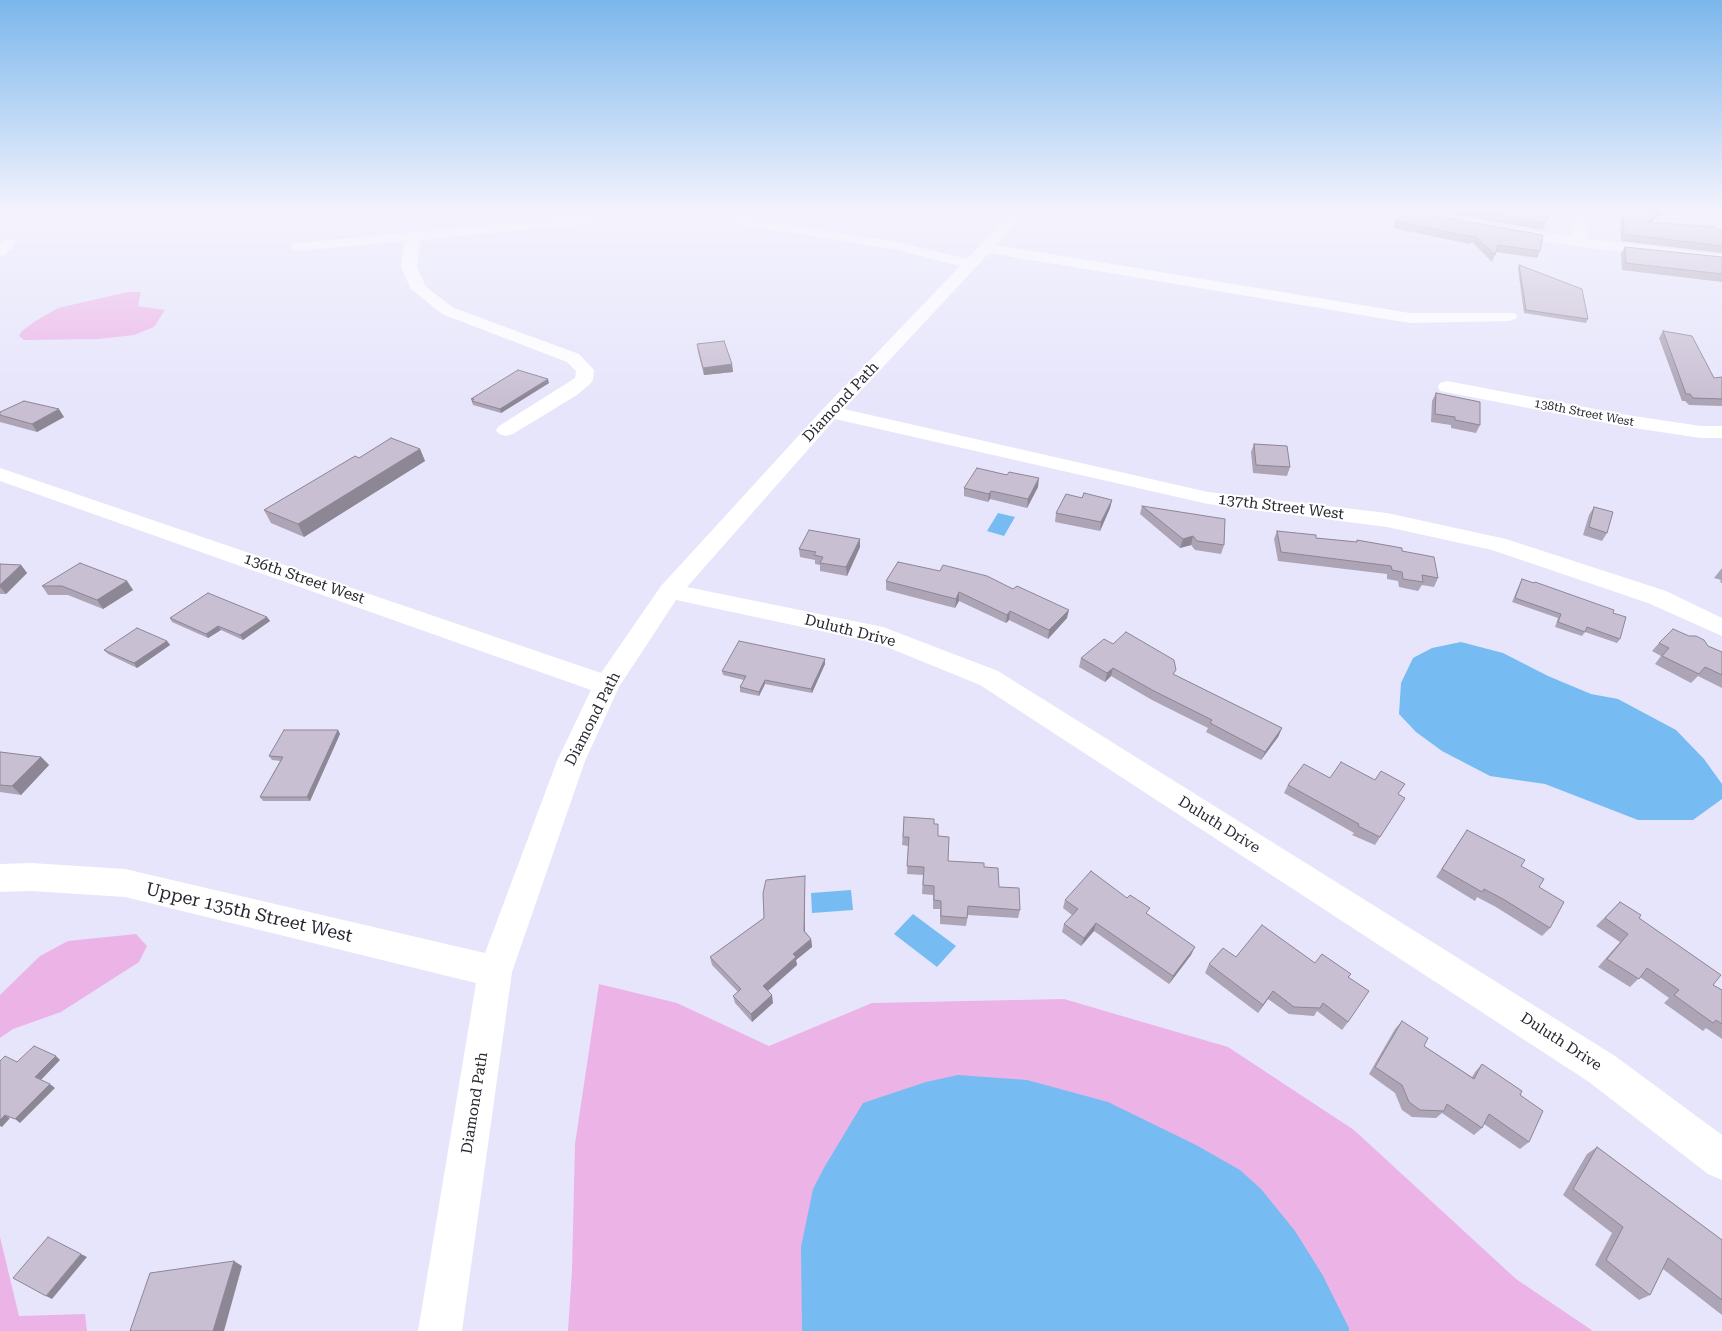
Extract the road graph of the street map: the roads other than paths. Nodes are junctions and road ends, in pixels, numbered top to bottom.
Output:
1 (412, 274) edge
2 (960, 274) edge
3 (1109, 274) edge
4 (1509, 316) dead end
5 (1447, 387) dead end
6 (831, 412) junction
7 (506, 430) dead end
8 (1722, 432) edge
9 (0, 474) edge
10 (670, 591) junction
11 (1722, 628) edge
12 (607, 685) junction
13 (0, 878) edge
14 (495, 972) junction
15 (1722, 1160) edge
16 (440, 1331) edge

1 - 7 street
2 - 6 street, Diamond Path
3 - 4 street
5 - 8 street, 138th Street West
6 - 10 street, Diamond Path
6 - 11 street, 137th Street West
9 - 12 street, 136th Street West
10 - 12 street, Diamond Path
10 - 15 street, Duluth Drive
12 - 14 street, Diamond Path
13 - 14 street, Upper 135th Street West
14 - 16 street, Diamond Path

